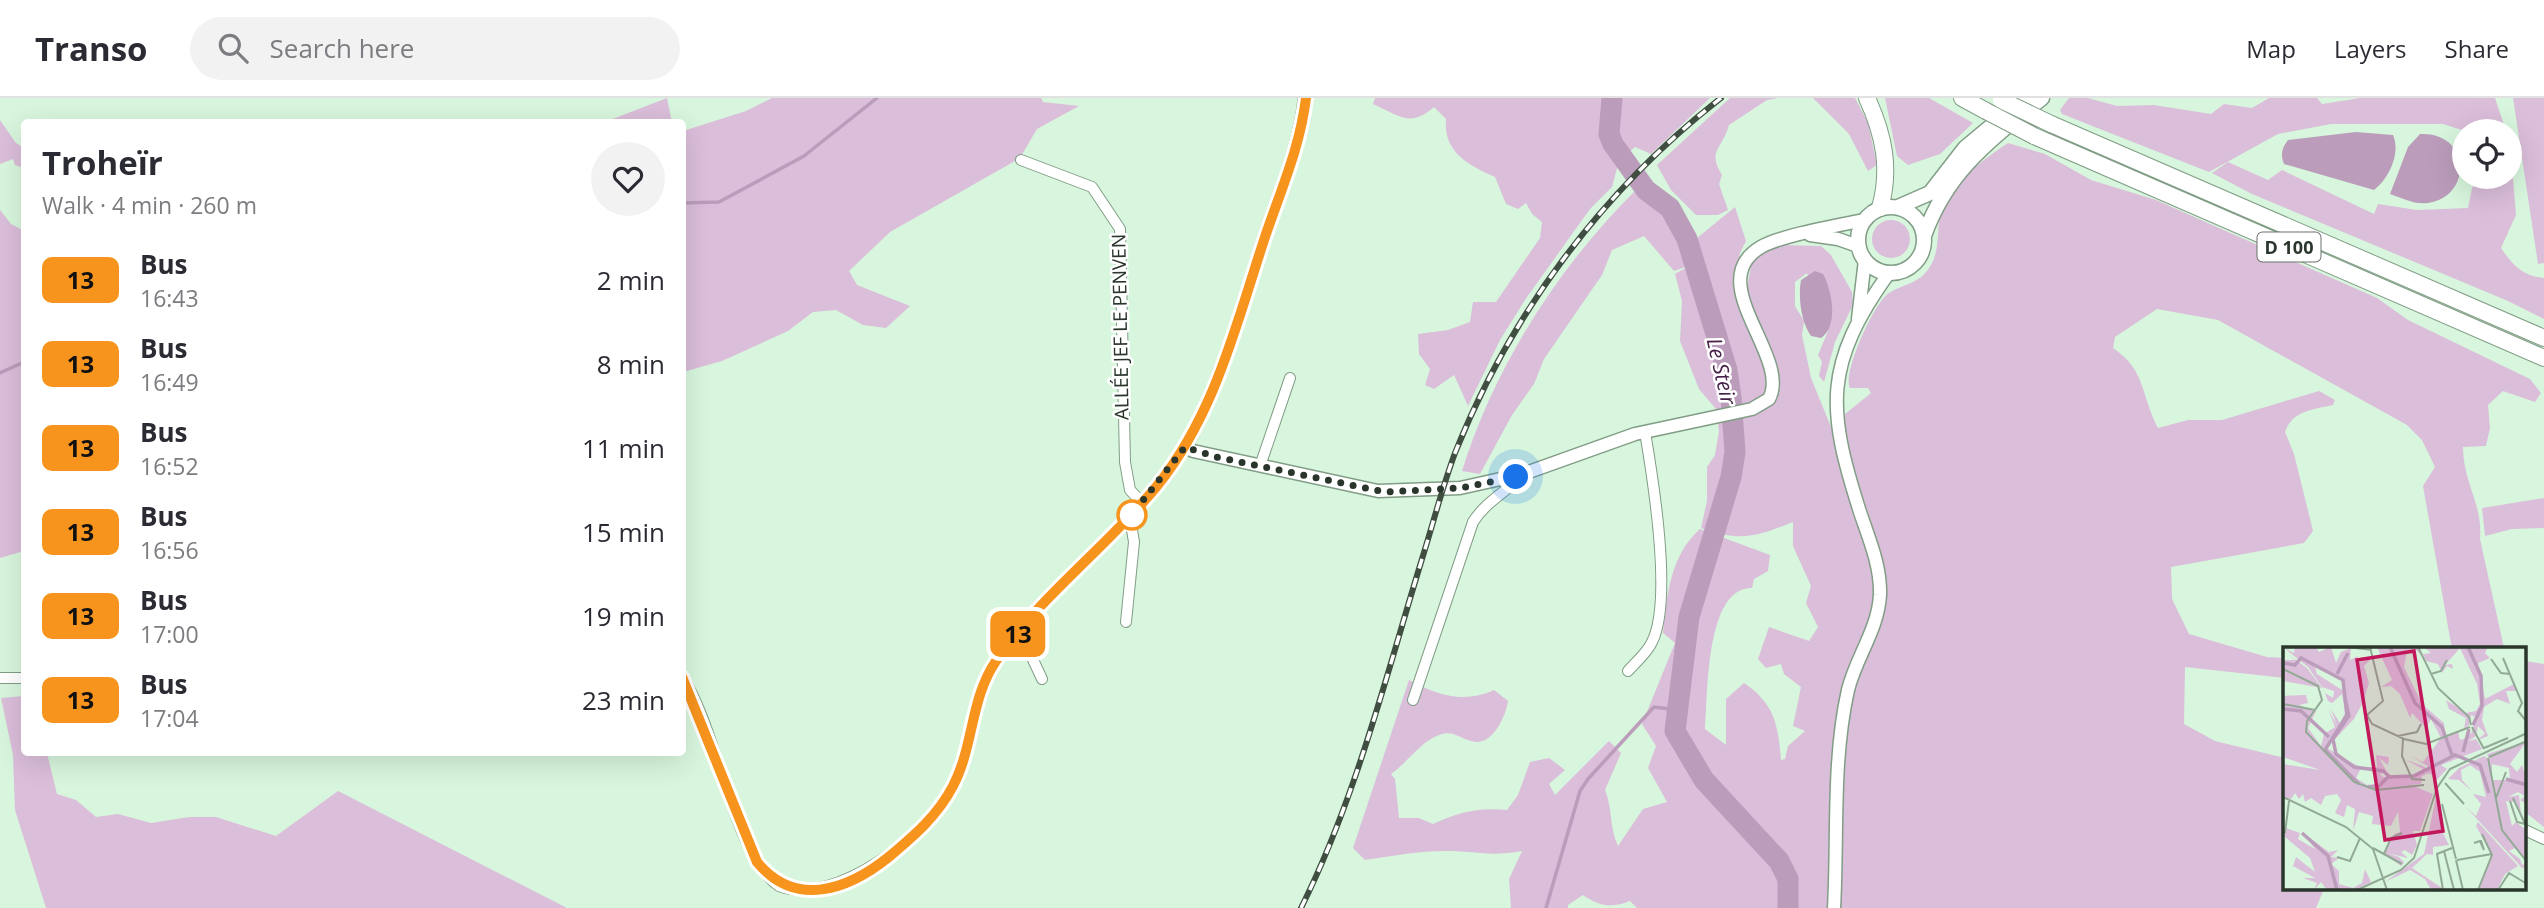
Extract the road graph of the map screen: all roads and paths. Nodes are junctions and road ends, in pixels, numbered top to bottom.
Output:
1 (1306, 98) edge
2 (1867, 98) edge
3 (1962, 98) edge
4 (2025, 98) edge
5 (2042, 98) edge
6 (2000, 99) edge
7 (1021, 160) dead end
8 (1898, 207) junction
9 (1880, 208) junction
10 (1864, 219) junction
11 (1803, 235) junction
12 (1924, 236) junction
13 (1862, 253) junction
14 (1889, 273) junction
15 (1858, 322) junction
16 (2544, 338) edge
17 (2544, 358) edge
18 (1290, 378) dead end
19 (1645, 432) junction
20 (1185, 447) junction
21 (1260, 466) junction
22 (1523, 474) junction
23 (1142, 503) junction
24 (1126, 522) junction
25 (1126, 622) dead end
26 (1023, 628) junction
27 (1628, 671) dead end
28 (0, 678) edge
29 (21, 678) edge
30 (1042, 679) dead end
31 (686, 687) edge
32 (1413, 700) dead end
33 (2526, 830) edge
34 (2544, 839) edge
35 (1834, 908) edge

1 - 20 street
2 - 9 highway
3 - 17 highway, D 100, bridge
4 - 8 main road
5 - 12 main road
6 - 16 highway, D 100, bridge
7 - 23 street, ALLÉE JEF LE PENVEN
8 - 9 main road
8 - 12 main road
9 - 10 main road
10 - 11 street
10 - 13 main road
11 - 13 street
11 - 19 street
12 - 14 main road
13 - 14 main road
13 - 15 street
14 - 15 street
15 - 35 street
18 - 21 street
19 - 22 street
19 - 27 street
20 - 21 street
20 - 23 street
21 - 22 street
22 - 32 street
23 - 24 street
24 - 25 street
24 - 26 street
26 - 30 street
26 - 31 street
28 - 29 street
33 - 34 street

